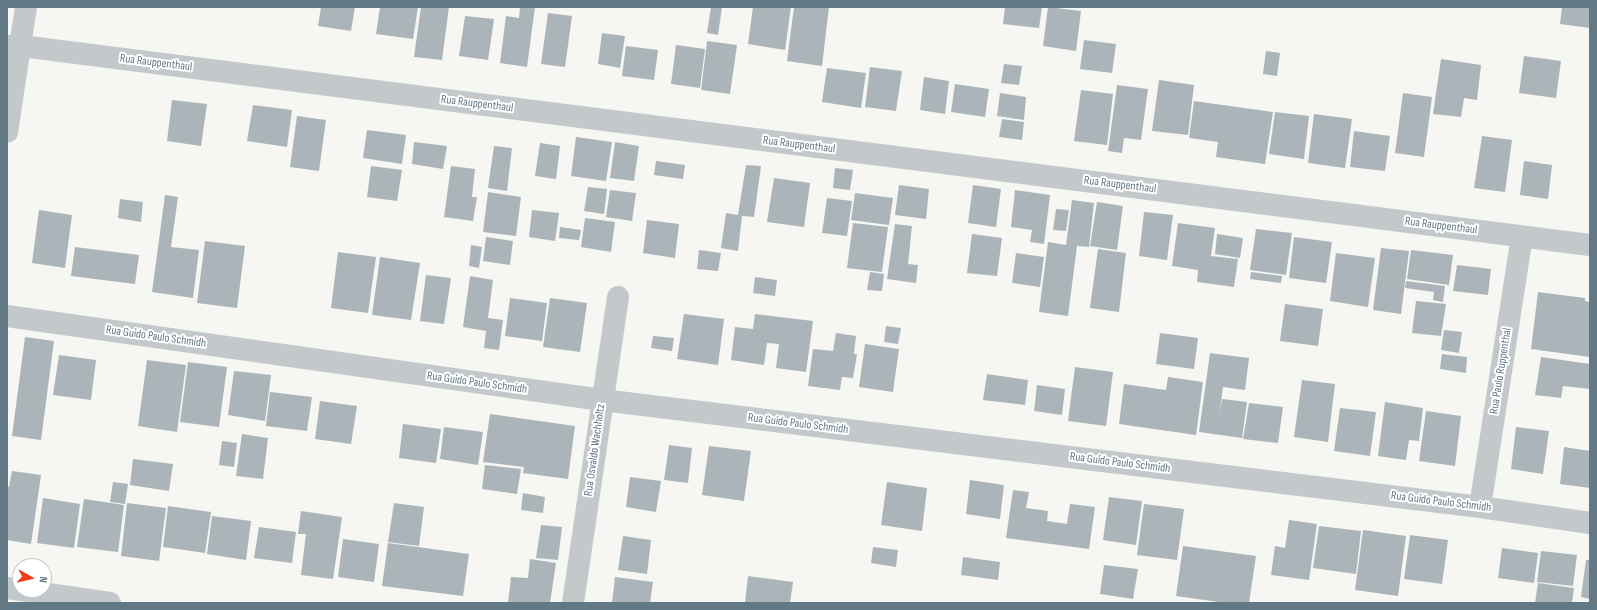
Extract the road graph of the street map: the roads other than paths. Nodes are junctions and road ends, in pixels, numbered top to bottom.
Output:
1 (26, 7) edge
2 (14, 46) edge
3 (7, 132) edge
4 (1522, 236) junction
5 (1590, 245) edge
6 (618, 298) dead end
7 (7, 316) edge
8 (602, 400) junction
9 (1480, 507) junction
10 (1590, 523) edge
11 (7, 588) edge
12 (110, 603) edge
13 (573, 603) edge

1 - 2 street
2 - 3 street
2 - 4 street, Rua Rauppenthaul
4 - 5 street, Rua Rauppenthaul
4 - 9 street, Rua Paulo Ruppenthal
6 - 8 street, Rua Osvaldo Wachholtz
7 - 8 street, Rua Guido Paulo Schmidh
8 - 9 street, Rua Guido Paulo Schmidh
8 - 13 street, Rua Osvaldo Wachholtz
9 - 10 street, Rua Guido Paulo Schmidh
11 - 12 street

